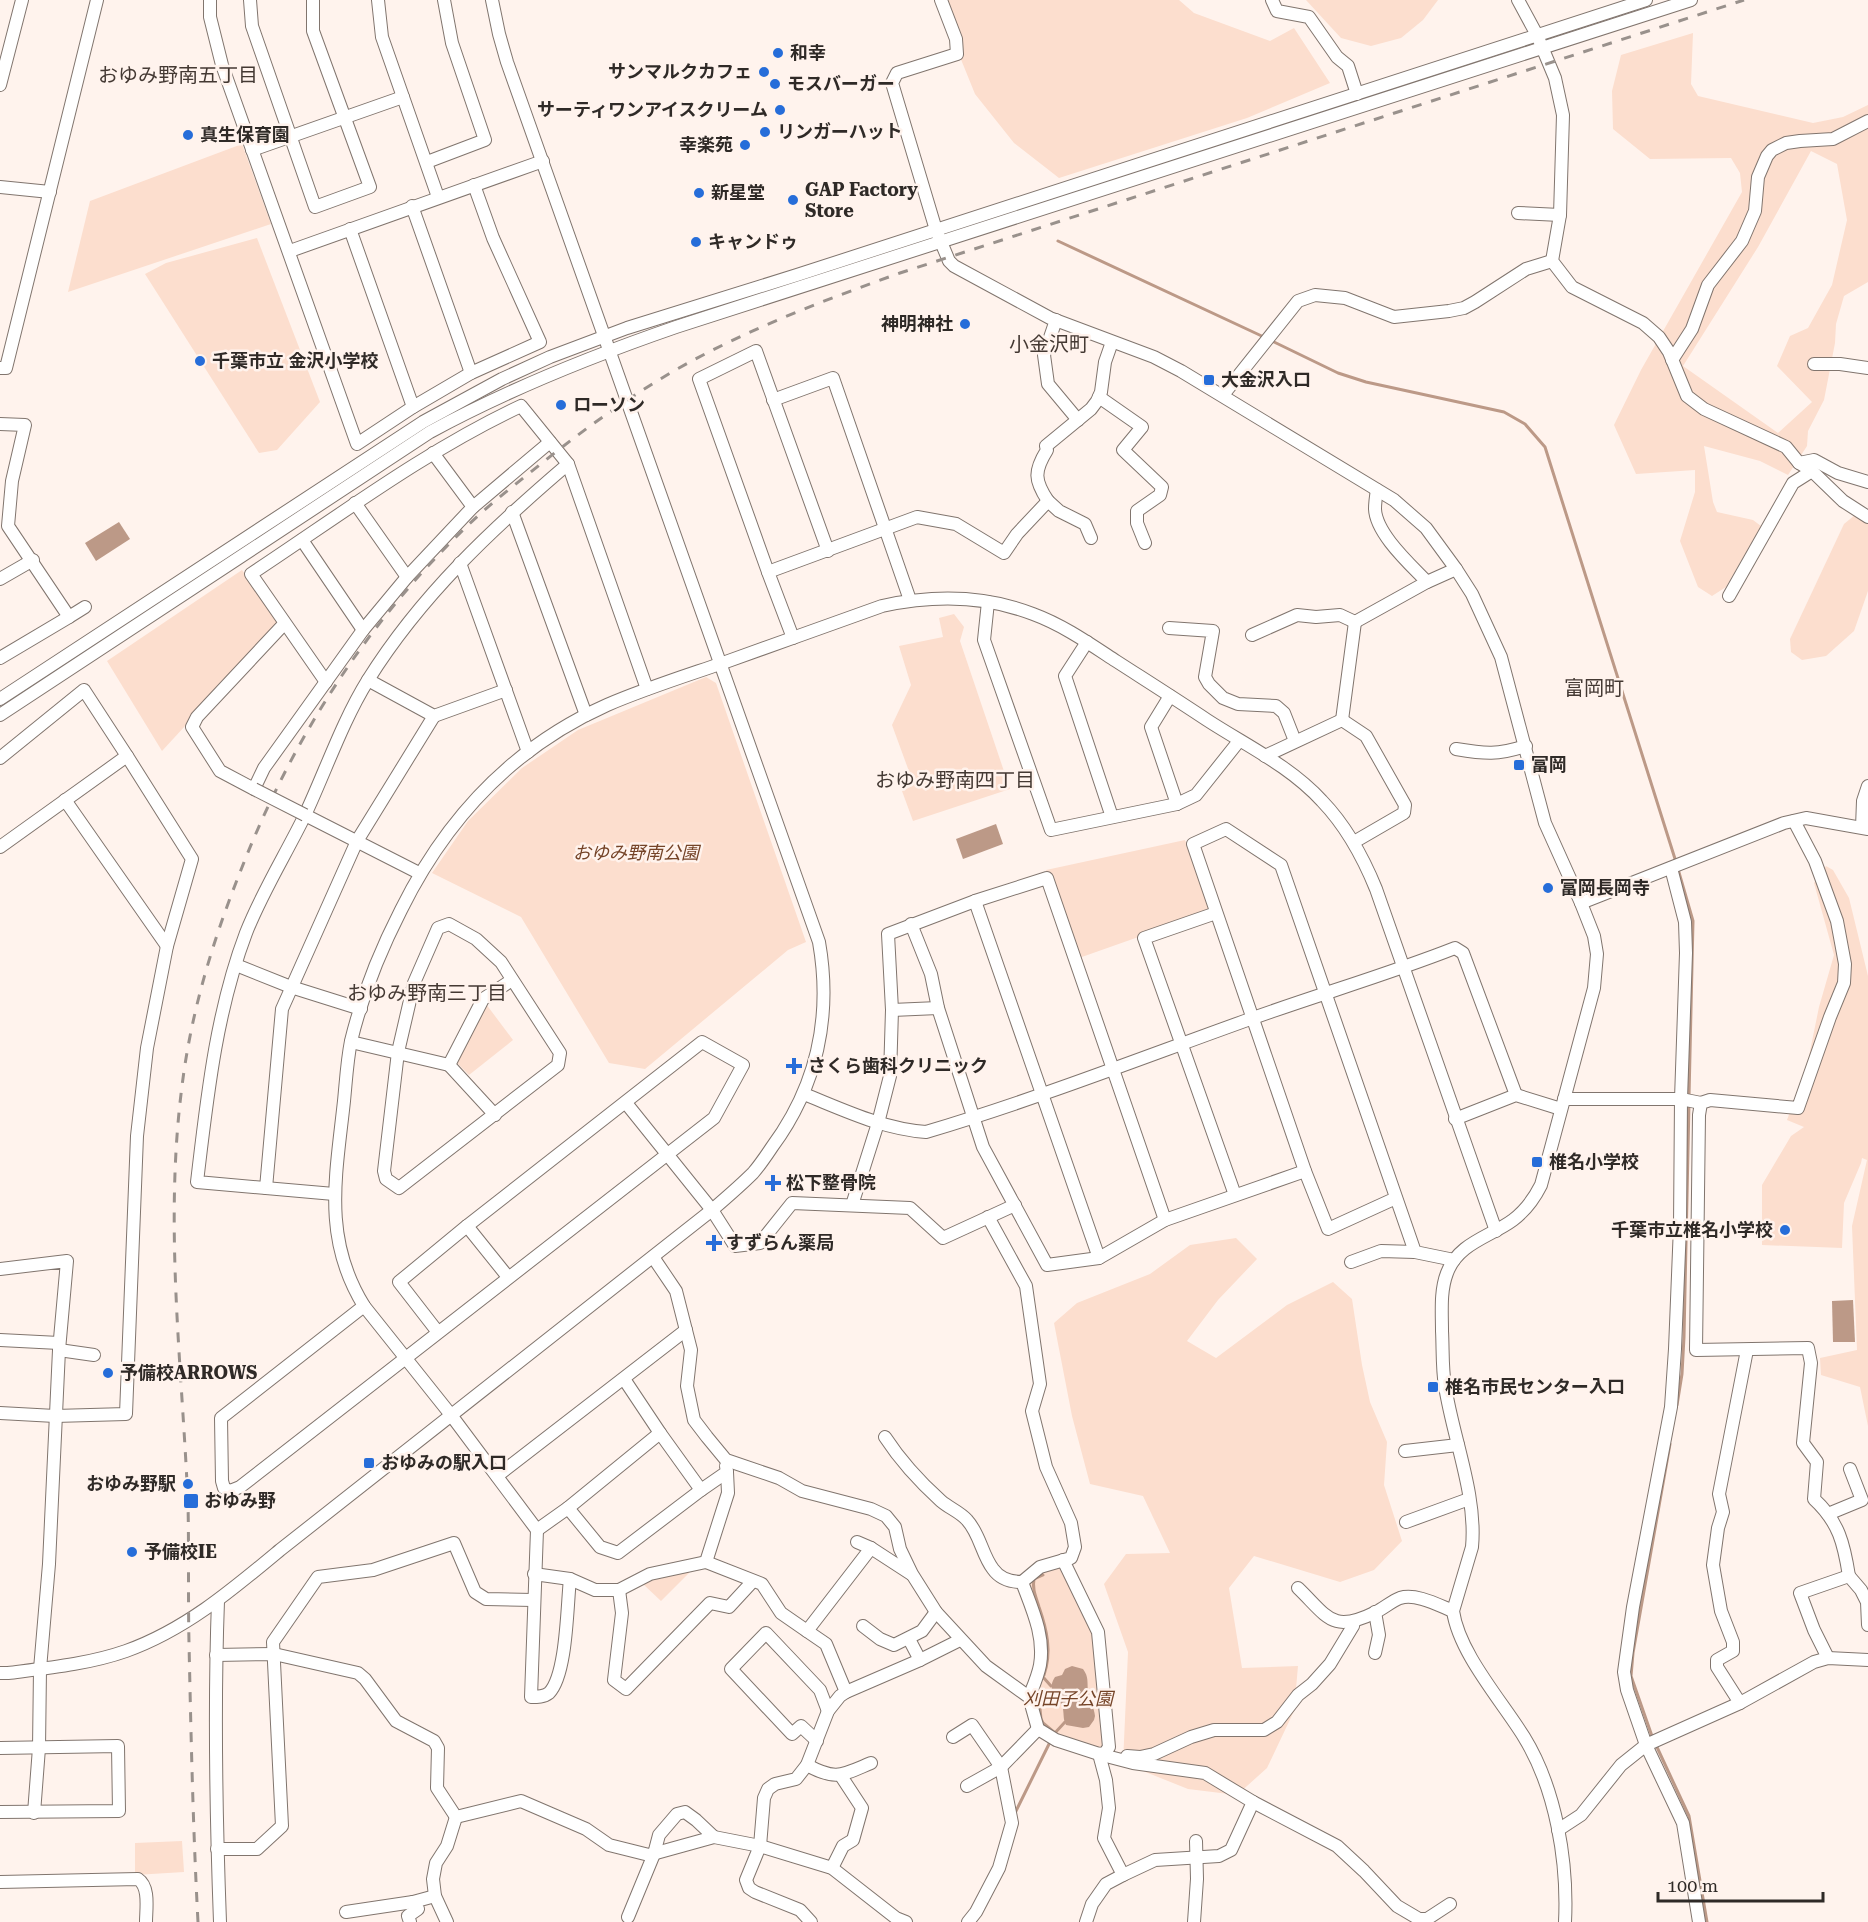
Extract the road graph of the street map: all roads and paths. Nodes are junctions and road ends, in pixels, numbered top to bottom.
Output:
1 (22, 0) edge
2 (97, 0) edge
3 (210, 0) edge
4 (250, 0) edge
5 (313, 0) edge
6 (378, 0) edge
7 (444, 0) edge
8 (492, 0) edge
9 (941, 0) edge
10 (1272, 0) edge
11 (1518, 0) edge
12 (1646, 0) edge
13 (1691, 0) edge
14 (1537, 35) junction
15 (1543, 48) junction
16 (0, 86) edge
17 (1357, 94) junction
18 (403, 97) junction
19 (344, 118) junction
20 (1868, 121) edge
21 (289, 135) junction
22 (252, 150) junction
23 (543, 160) junction
24 (427, 162) junction
25 (474, 185) junction
26 (0, 188) edge
27 (50, 192) junction
28 (438, 197) junction
29 (412, 206) junction
30 (1518, 213) dead end
31 (1560, 215) junction
32 (350, 229) junction
33 (936, 230) junction
34 (941, 242) junction
35 (290, 251) junction
36 (1552, 261) junction
37 (1056, 320) junction
38 (604, 335) junction
39 (1112, 342) junction
40 (610, 350) junction
41 (1672, 360) junction
42 (1814, 364) dead end
43 (0, 368) edge
44 (1868, 368) edge
45 (471, 373) junction
46 (1223, 395) junction
47 (1099, 397) junction
48 (773, 400) junction
49 (413, 407) junction
50 (1078, 420) junction
51 (0, 424) edge
52 (550, 442) junction
53 (433, 453) junction
54 (1799, 463) junction
55 (568, 464) junction
56 (1812, 471) junction
57 (1868, 482) edge
58 (1377, 490) junction
59 (1048, 501) junction
60 (356, 503) junction
61 (473, 507) junction
62 (512, 512) junction
63 (1868, 517) edge
64 (886, 530) junction
65 (1090, 538) dead end
66 (302, 540) junction
67 (1144, 543) dead end
68 (828, 551) junction
69 (33, 561) junction
70 (460, 563) junction
71 (1456, 569) junction
72 (768, 572) junction
73 (407, 577) junction
74 (0, 579) edge
75 (1427, 582) junction
76 (1729, 596) dead end
77 (910, 600) junction
78 (988, 602) junction
79 (85, 607) dead end
80 (69, 616) junction
81 (1355, 622) junction
82 (284, 624) junction
83 (1169, 628) dead end
84 (363, 630) junction
85 (1252, 635) dead end
86 (793, 638) junction
87 (1087, 642) junction
88 (0, 658) edge
89 (721, 663) junction
90 (368, 680) junction
91 (24, 682) junction
92 (326, 682) junction
93 (647, 689) junction
94 (506, 690) junction
95 (0, 691) edge
96 (36, 692) junction
97 (1170, 696) junction
98 (0, 699) edge
99 (0, 715) edge
100 (586, 715) junction
101 (434, 716) junction
102 (1342, 720) junction
103 (0, 723) edge
104 (1239, 741) junction
105 (1295, 741) junction
106 (1526, 746) junction
107 (1456, 749) dead end
108 (528, 752) junction
109 (127, 756) junction
110 (1265, 756) junction
111 (0, 758) edge
112 (1868, 786) edge
113 (254, 789) junction
114 (65, 800) junction
115 (1177, 804) junction
116 (304, 815) junction
117 (1113, 817) junction
118 (1794, 821) junction
119 (1865, 828) edge
120 (357, 841) junction
121 (1354, 842) junction
122 (0, 847) edge
123 (1671, 868) junction
124 (419, 873) junction
125 (975, 901) junction
126 (1581, 903) junction
127 (1216, 913) junction
128 (911, 924) junction
129 (167, 946) junction
130 (237, 965) junction
131 (1404, 969) junction
132 (512, 980) junction
133 (291, 987) junction
134 (1325, 993) junction
135 (938, 1008) junction
136 (361, 1009) junction
137 (892, 1010) junction
138 (1252, 1019) junction
139 (351, 1042) junction
140 (1182, 1044) junction
141 (398, 1052) junction
142 (449, 1065) junction
143 (1113, 1070) junction
144 (804, 1094) junction
145 (1041, 1094) junction
146 (1516, 1095) junction
147 (1681, 1099) junction
148 (626, 1103) junction
149 (1701, 1103) junction
150 (1563, 1104) junction
151 (495, 1115) junction
152 (974, 1117) junction
153 (1455, 1119) junction
154 (878, 1123) junction
155 (667, 1154) junction
156 (1305, 1171) junction
157 (266, 1188) junction
158 (334, 1194) junction
159 (1235, 1195) junction
160 (1396, 1198) junction
161 (852, 1205) junction
162 (1015, 1205) junction
163 (712, 1210) junction
164 (988, 1217) junction
165 (1164, 1220) junction
166 (467, 1226) junction
167 (1496, 1231) junction
168 (1415, 1252) junction
169 (654, 1257) junction
170 (1099, 1258) junction
171 (1454, 1260) junction
172 (1351, 1262) dead end
173 (0, 1269) edge
174 (508, 1277) junction
175 (364, 1306) junction
176 (686, 1330) junction
177 (437, 1331) junction
178 (0, 1340) edge
179 (59, 1346) junction
180 (1747, 1350) junction
181 (94, 1355) dead end
182 (405, 1358) junction
183 (624, 1379) junction
184 (0, 1413) edge
185 (451, 1415) junction
186 (55, 1416) junction
187 (660, 1433) junction
188 (885, 1437) dead end
189 (1458, 1445) junction
190 (1405, 1451) dead end
191 (726, 1466) junction
192 (1850, 1469) dead end
193 (497, 1476) junction
194 (702, 1490) junction
195 (1469, 1499) junction
196 (568, 1508) junction
197 (1828, 1514) junction
198 (1406, 1522) dead end
199 (537, 1530) junction
200 (856, 1542) dead end
201 (871, 1548) junction
202 (1063, 1560) junction
203 (706, 1562) junction
204 (534, 1574) junction
205 (912, 1574) junction
206 (1849, 1576) junction
207 (570, 1579) junction
208 (753, 1581) junction
209 (1022, 1582) junction
210 (1298, 1588) dead end
211 (619, 1590) junction
212 (533, 1600) junction
213 (218, 1601) junction
214 (1453, 1611) junction
215 (936, 1612) junction
216 (1375, 1612) junction
217 (1354, 1621) junction
218 (1868, 1625) edge
219 (863, 1626) dead end
220 (807, 1630) junction
221 (909, 1639) junction
222 (960, 1640) junction
223 (1375, 1653) dead end
224 (274, 1654) junction
225 (216, 1655) junction
226 (1828, 1659) junction
227 (1868, 1659) edge
228 (920, 1660) junction
229 (40, 1669) junction
230 (0, 1673) edge
231 (846, 1692) junction
232 (1029, 1697) junction
233 (1740, 1703) junction
234 (828, 1711) junction
235 (1038, 1729) junction
236 (953, 1737) dead end
237 (817, 1741) junction
238 (1646, 1745) junction
239 (0, 1748) edge
240 (39, 1748) junction
241 (1102, 1753) junction
242 (871, 1763) dead end
243 (807, 1766) junction
244 (1001, 1767) junction
245 (841, 1776) junction
246 (967, 1785) dead end
247 (1253, 1802) junction
248 (0, 1812) edge
249 (34, 1813) junction
250 (456, 1817) junction
251 (1558, 1830) junction
252 (714, 1837) junction
253 (1196, 1842) dead end
254 (760, 1846) junction
255 (218, 1850) junction
256 (654, 1854) junction
257 (1197, 1858) junction
258 (832, 1868) junction
259 (1124, 1875) junction
260 (0, 1882) edge
261 (435, 1896) junction
262 (413, 1902) junction
263 (1450, 1904) dead end
264 (346, 1912) dead end
265 (628, 1917) dead end
266 (1423, 1921) edge
267 (146, 1922) edge
268 (220, 1922) edge
269 (410, 1922) edge
270 (447, 1922) edge
271 (811, 1922) edge
272 (906, 1922) edge
273 (968, 1922) edge
274 (1086, 1922) edge
275 (1194, 1922) edge
276 (1565, 1922) edge
277 (1699, 1922) edge

1 - 16 street
2 - 27 street
3 - 22 street
4 - 21 street
5 - 19 street
6 - 18 street
7 - 24 street
8 - 23 street
9 - 33 street
10 - 17 street
11 - 14 street
12 - 14 street
13 - 15 street
14 - 15 street
14 - 17 street
15 - 31 street
15 - 34 street
17 - 33 street
18 - 19 street
18 - 24 street
19 - 21 street
19 - 21 street
20 - 41 street
21 - 22 street
22 - 35 street
23 - 25 street
23 - 38 street
24 - 28 street
25 - 28 street
25 - 45 street
26 - 27 street
27 - 43 street
28 - 29 street
29 - 32 street
29 - 45 street
30 - 31 street
31 - 36 street
32 - 35 street
32 - 49 street
33 - 34 street
33 - 38 street
34 - 37 street
34 - 40 street
35 - 49 street
36 - 41 street
36 - 46 street
37 - 39 street
37 - 50 street
38 - 40 street
38 - 91 street
39 - 46 street
39 - 47 street
40 - 89 street
40 - 96 street
41 - 54 street
42 - 44 street
45 - 49 street
46 - 58 street
47 - 50 street
47 - 67 street
48 - 64 street
48 - 68 street
48 - 72 street
50 - 59 street
51 - 69 street
52 - 53 street
52 - 55 street
52 - 61 street
53 - 60 street
53 - 61 street
54 - 56 street
54 - 57 street
55 - 62 street
55 - 93 street
56 - 63 street
56 - 76 street
58 - 71 street
58 - 75 street
59 - 64 street
59 - 65 street
60 - 66 street
60 - 73 street
61 - 73 street
62 - 70 street
62 - 100 street
64 - 68 street
64 - 77 street
66 - 82 street
66 - 84 street
68 - 72 street
69 - 74 street
69 - 80 street
70 - 90 street
70 - 94 street
71 - 75 street
71 - 106 street
72 - 86 street
73 - 84 street
75 - 81 street
77 - 78 street
77 - 86 street
78 - 87 street
78 - 117 street
79 - 80 street
80 - 88 street
81 - 85 street
81 - 102 street
82 - 92 street
82 - 113 street
83 - 105 street
84 - 92 street
86 - 89 street
87 - 97 street
87 - 117 street
89 - 93 street
89 - 144 street
90 - 101 street
90 - 116 street
91 - 95 street
91 - 98 street
92 - 113 street
93 - 100 street
94 - 101 street
94 - 108 street
96 - 99 street
96 - 103 street
97 - 104 street
97 - 115 street
100 - 108 street
101 - 120 street
102 - 105 street
102 - 121 street
104 - 110 street
104 - 115 street
105 - 110 street
106 - 107 street
106 - 126 street
108 - 124 street
109 - 111 street
109 - 114 street
109 - 129 street
110 - 121 street
112 - 119 street
113 - 116 street, bridge
114 - 122 street
114 - 129 street
115 - 117 street
116 - 120 street
116 - 130 street
118 - 119 street
118 - 123 street
118 - 149 street
120 - 124 street
120 - 133 street
121 - 131 street
123 - 126 street
123 - 147 street
124 - 136 street
125 - 128 street
125 - 143 street
125 - 145 street
126 - 150 street
127 - 134 street
127 - 138 street
127 - 140 street
128 - 135 street
128 - 137 street
129 - 186 street
130 - 133 street
130 - 157 street
131 - 134 street
131 - 146 street
131 - 153 street
132 - 141 street
132 - 142 street
132 - 151 street
133 - 136 street
133 - 157 street
134 - 138 street
134 - 160 street
135 - 137 street
135 - 152 street
136 - 139 street
137 - 154 street
138 - 140 street
138 - 156 street
139 - 141 street
139 - 158 street
140 - 143 street
140 - 159 street
141 - 142 street
141 - 151 street
142 - 151 street
143 - 145 street
143 - 165 street
144 - 154 street
144 - 163 street
145 - 152 street
145 - 170 street
146 - 150 street
146 - 153 street
147 - 149 street
147 - 150 street
147 - 238 street
148 - 155 street
148 - 155 street
148 - 166 street
149 - 180 street
150 - 167 street
152 - 154 street
152 - 162 street
153 - 167 street
154 - 161 street
155 - 163 street
155 - 174 street
156 - 159 street
156 - 160 street
157 - 158 street
158 - 175 street
159 - 165 street
160 - 168 street
161 - 163 street
161 - 164 street
162 - 164 street
162 - 170 street
163 - 169 street
164 - 202 street
165 - 170 street
166 - 174 street
166 - 177 street
167 - 171 street
168 - 171 street
168 - 172 street
169 - 176 street
169 - 185 street
171 - 189 street
173 - 179 street
174 - 177 street
175 - 182 street
175 - 182 street
176 - 183 street
176 - 191 street
177 - 182 street
178 - 179 street
179 - 181 street
179 - 186 street
180 - 197 street
180 - 233 street
182 - 185 street
183 - 187 street
183 - 193 street
184 - 186 street
185 - 193 street
185 - 213 street
186 - 229 street
187 - 194 street
187 - 196 street
188 - 209 street
189 - 190 street
189 - 195 street
191 - 194 street
191 - 203 street
191 - 205 street
192 - 197 street
193 - 199 street
194 - 196 street
195 - 198 street
195 - 214 street
196 - 199 street
197 - 206 street
199 - 204 street
200 - 201 street
201 - 205 street
201 - 220 street
202 - 209 street
202 - 241 street
203 - 208 street
203 - 211 street
204 - 207 street
204 - 212 street
205 - 215 street
206 - 218 street
206 - 226 street
207 - 211 street
207 - 212 street
208 - 211 street
208 - 220 street
209 - 232 street
210 - 217 street
212 - 224 street
213 - 225 street
213 - 229 street
214 - 216 street
214 - 251 street
215 - 221 street
215 - 222 street
216 - 217 street
216 - 223 street
217 - 241 street
219 - 221 street
220 - 231 street
221 - 228 street
222 - 228 street
222 - 232 street
224 - 225 street
224 - 250 street
224 - 255 street
225 - 255 street
226 - 227 street
226 - 233 street
228 - 231 street
229 - 230 street
229 - 240 street
231 - 234 street
232 - 235 street
233 - 238 street
234 - 237 street
234 - 237 street
235 - 241 street
235 - 244 street
236 - 244 street
237 - 243 street
238 - 251 street
238 - 277 street
239 - 240 street
240 - 249 street
240 - 249 street
241 - 247 street
241 - 259 street
242 - 245 street
243 - 245 street
243 - 254 street
244 - 246 street
244 - 273 street
245 - 258 street
247 - 257 street
247 - 266 street
248 - 249 street
250 - 256 street
250 - 261 street
251 - 276 street
252 - 254 street
252 - 256 street
252 - 256 street
253 - 257 street
254 - 258 street
254 - 271 street
255 - 268 street
256 - 265 street
257 - 259 street
257 - 275 street
258 - 272 street
259 - 274 street
260 - 267 street
261 - 262 street
261 - 270 street
262 - 264 street
262 - 269 street
263 - 266 street

